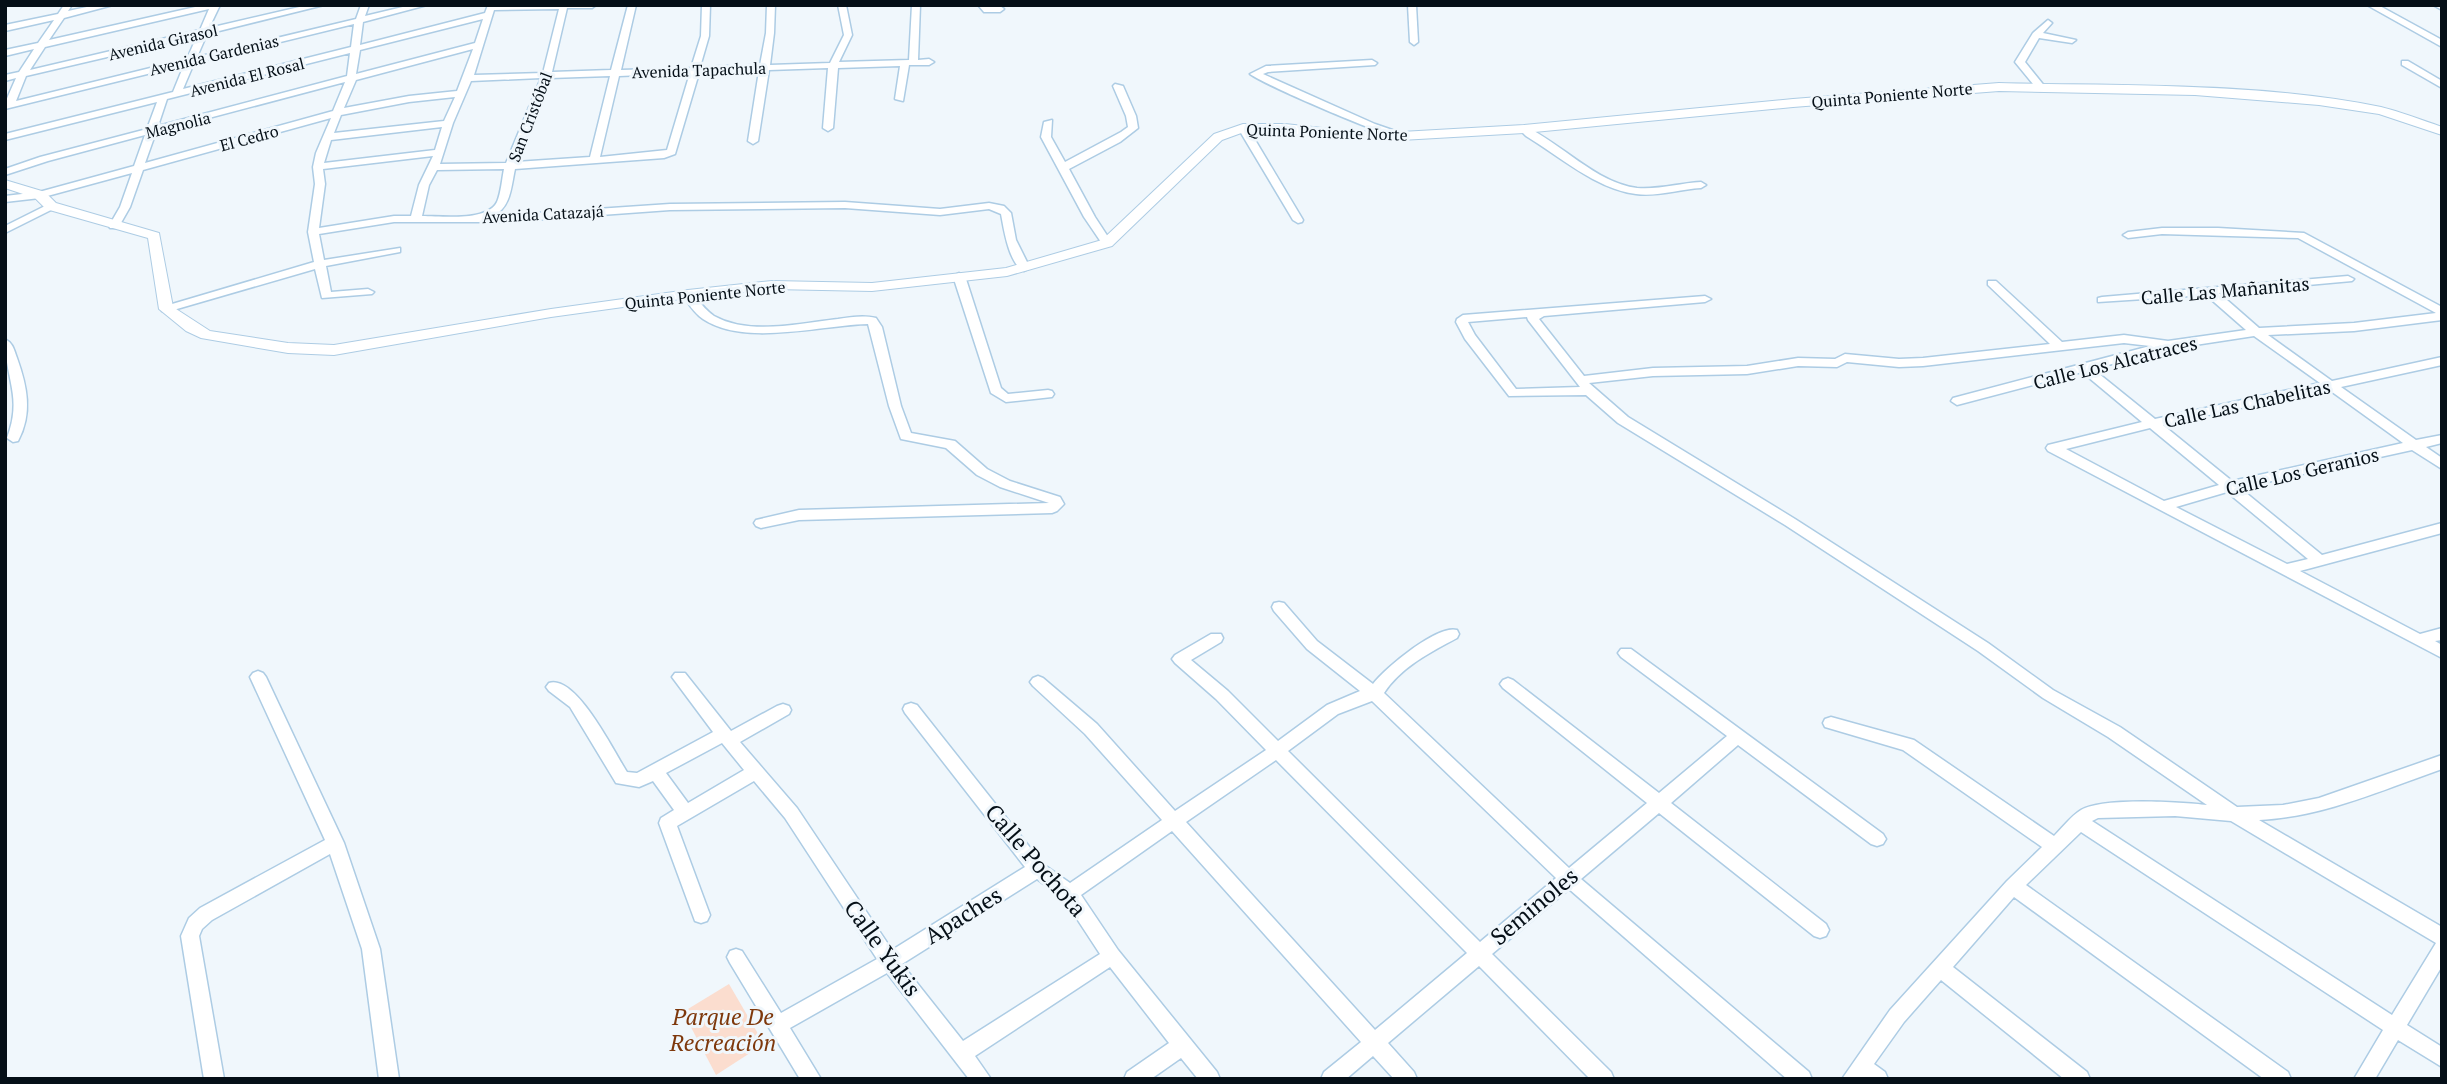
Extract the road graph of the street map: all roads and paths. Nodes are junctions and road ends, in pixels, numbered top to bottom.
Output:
1 (68, 5) edge
2 (109, 5) edge
3 (215, 5) edge
4 (320, 5) edge
5 (365, 5) edge
6 (423, 5) edge
7 (592, 5) edge
8 (632, 5) edge
9 (706, 5) edge
10 (771, 5) edge
11 (842, 5) edge
12 (916, 5) edge
13 (982, 5) edge
14 (1412, 5) edge
15 (2371, 5) edge
16 (564, 6) edge
17 (1000, 9) dead end
18 (490, 10) edge
19 (62, 16) junction
20 (359, 20) junction
21 (2048, 23) dead end
22 (5, 28) edge
23 (205, 33) junction
24 (2036, 35) junction
25 (2073, 40) dead end
26 (1413, 42) dead end
27 (480, 44) junction
28 (2442, 44) edge
29 (41, 45) junction
30 (356, 49) junction
31 (5, 53) edge
32 (191, 61) junction
33 (909, 62) junction
34 (929, 62) dead end
35 (1372, 63) dead end
36 (2405, 63) dead end
37 (835, 64) junction
38 (764, 67) junction
39 (694, 70) junction
40 (617, 73) junction
41 (22, 74) junction
42 (547, 74) junction
43 (5, 78) edge
44 (468, 78) junction
45 (351, 80) junction
46 (2442, 85) edge
47 (1118, 86) dead end
48 (2041, 88) junction
49 (460, 94) junction
50 (176, 95) junction
51 (163, 98) junction
52 (900, 99) dead end
53 (7, 105) edge
54 (338, 113) junction
55 (1049, 122) dead end
56 (448, 123) junction
57 (828, 128) dead end
58 (1243, 128) junction
59 (1524, 129) junction
60 (154, 131) junction
61 (2442, 131) edge
62 (1401, 136) junction
63 (5, 137) edge
64 (329, 137) junction
65 (753, 141) dead end
66 (439, 152) junction
67 (594, 160) junction
68 (510, 166) junction
69 (318, 167) junction
70 (434, 167) junction
71 (1064, 167) junction
72 (137, 168) junction
73 (5, 172) edge
74 (5, 184) edge
75 (1701, 185) dead end
76 (40, 195) junction
77 (5, 199) edge
78 (51, 206) junction
79 (481, 218) junction
80 (416, 219) junction
81 (1298, 220) dead end
82 (114, 226) junction
83 (5, 230) edge
84 (313, 232) junction
85 (2127, 235) dead end
86 (1107, 243) junction
87 (396, 250) dead end
88 (320, 264) junction
89 (1024, 268) junction
90 (959, 276) junction
91 (2348, 279) dead end
92 (1992, 283) dead end
93 (368, 292) dead end
94 (2210, 292) junction
95 (688, 294) junction
96 (1705, 299) dead end
97 (2102, 300) dead end
98 (166, 309) junction
99 (1539, 313) junction
100 (2442, 314) edge
101 (2256, 332) junction
102 (5, 343) edge
103 (2058, 345) junction
104 (2168, 345) junction
105 (2442, 361) edge
106 (2085, 368) junction
107 (2332, 384) junction
108 (1586, 386) junction
109 (1048, 394) dead end
110 (1957, 401) dead end
111 (2153, 423) junction
112 (13, 438) dead end
113 (2442, 439) edge
114 (2416, 445) junction
115 (2442, 465) edge
116 (2230, 486) junction
117 (2162, 506) junction
118 (761, 523) dead end
119 (2442, 528) edge
120 (2319, 560) junction
121 (2285, 570) junction
122 (1279, 607) dead end
123 (1452, 634) dead end
124 (2442, 634) edge
125 (1216, 638) dead end
126 (2419, 640) junction
127 (2442, 652) edge
128 (1626, 653) dead end
129 (258, 677) dead end
130 (680, 677) dead end
131 (1038, 682) dead end
132 (1508, 684) dead end
133 (554, 687) dead end
134 (1375, 694) junction
135 (911, 709) dead end
136 (783, 710) dead end
137 (1831, 723) dead end
138 (1738, 736) junction
139 (726, 737) junction
140 (1278, 751) junction
141 (2442, 762) edge
142 (655, 771) junction
143 (756, 771) junction
144 (1660, 802) junction
145 (685, 812) junction
146 (2234, 814) junction
147 (1171, 820) junction
148 (2078, 821) junction
149 (1877, 839) dead end
150 (335, 844) junction
151 (2053, 845) junction
152 (1037, 869) junction
153 (1567, 877) junction
154 (2013, 886) junction
155 (1070, 893) junction
156 (701, 915) dead end
157 (1820, 930) dead end
158 (2442, 937) edge
159 (2442, 949) edge
160 (1479, 953) junction
161 (1112, 956) junction
162 (736, 957) dead end
163 (889, 962) junction
164 (1940, 968) junction
165 (780, 1024) junction
166 (2396, 1029) junction
167 (1373, 1043) junction
168 (1183, 1045) junction
169 (962, 1053) junction
170 (2442, 1058) edge
171 (1857, 1072) edge
172 (214, 1079) edge
173 (389, 1079) edge
174 (811, 1079) edge
175 (981, 1079) edge
176 (1134, 1079) edge
177 (1210, 1079) edge
178 (1331, 1079) edge
179 (1407, 1079) edge
180 (1604, 1079) edge
181 (1802, 1079) edge
182 (1878, 1079) edge
183 (2080, 1079) edge
184 (2281, 1079) edge
185 (2364, 1079) edge

1 - 19 street
2 - 19 street
3 - 23 street
3 - 29 street
4 - 23 street, Avenida Girasol
5 - 20 street
6 - 20 street, Avenida Gardenias
7 - 16 street, Avenida El Rosal
8 - 40 street
9 - 39 street
10 - 38 street
11 - 37 street
12 - 33 street
13 - 17 street
14 - 26 street
15 - 28 street
16 - 18 street, Avenida El Rosal
16 - 42 street, San Cristóbal
18 - 27 street
18 - 30 street, Avenida El Rosal
19 - 22 street
19 - 29 street
20 - 30 street
20 - 32 street, Avenida Gardenias
21 - 24 street
23 - 32 street
23 - 41 street, Avenida Girasol
24 - 25 street
24 - 48 street
27 - 44 street
27 - 45 street, Magnolia
29 - 31 street
29 - 41 street
30 - 45 street
30 - 50 street, Avenida El Rosal
32 - 50 street
32 - 53 street, Avenida Gardenias
33 - 34 street, Avenida Tapachula
33 - 37 street, Avenida Tapachula
33 - 52 street
35 - 62 street
36 - 46 street
37 - 38 street, Avenida Tapachula
37 - 57 street
38 - 39 street, Avenida Tapachula
38 - 65 street
39 - 40 street, Avenida Tapachula
39 - 67 street
40 - 42 street, Avenida Tapachula
40 - 67 street
41 - 43 street, Avenida Girasol
41 - 53 street
42 - 44 street, Avenida Tapachula
42 - 68 street, San Cristóbal
44 - 49 street
45 - 54 street
45 - 60 street, Magnolia
47 - 71 street
48 - 59 street, Quinta Poniente Norte
48 - 61 street, Quinta Poniente Norte
49 - 54 street, El Cedro
49 - 56 street
50 - 51 street, Avenida El Rosal
51 - 60 street
51 - 63 street, Avenida El Rosal
54 - 64 street
54 - 72 street, El Cedro
55 - 71 street
56 - 64 street
56 - 66 street
58 - 62 street, Quinta Poniente Norte
58 - 81 street
58 - 86 street, Quinta Poniente Norte
59 - 62 street, Quinta Poniente Norte
59 - 75 street
60 - 72 street
60 - 73 street, Magnolia
64 - 69 street
66 - 69 street
66 - 70 street
67 - 68 street
68 - 70 street
68 - 79 street, San Cristóbal
69 - 84 street
70 - 80 street
71 - 86 street
72 - 76 street, El Cedro
72 - 82 street
74 - 76 street
76 - 77 street, El Cedro
76 - 78 street
78 - 82 street
78 - 83 street
79 - 80 street, Avenida Catazajá
79 - 89 street, Avenida Catazajá
80 - 84 street, Avenida Catazajá
82 - 98 street
84 - 88 street
85 - 100 street, Calle Los Alcatraces
86 - 89 street, Quinta Poniente Norte
87 - 88 street
88 - 93 street
88 - 98 street
89 - 90 street, Quinta Poniente Norte
90 - 95 street, Quinta Poniente Norte
90 - 109 street
91 - 94 street, Calle Las Mañanitas
92 - 103 street
94 - 97 street, Calle Las Mañanitas
94 - 101 street
95 - 98 street, Quinta Poniente Norte
95 - 118 street
96 - 99 street
99 - 108 street
99 - 108 street
100 - 101 street, Calle Los Alcatraces
101 - 104 street, Calle Los Alcatraces
101 - 107 street
102 - 112 street
103 - 104 street
103 - 108 street
104 - 106 street, Calle Los Alcatraces
105 - 107 street, Calle Las Chabelitas
106 - 110 street, Calle Los Alcatraces
106 - 111 street
107 - 111 street, Calle Las Chabelitas
107 - 114 street
108 - 146 street
111 - 116 street
111 - 117 street, Calle Las Chabelitas
113 - 114 street, Calle Los Geranios
114 - 115 street
114 - 116 street, Calle Los Geranios
116 - 117 street, Calle Los Geranios
116 - 120 street
117 - 121 street
119 - 120 street
120 - 121 street
121 - 126 street
122 - 134 street
123 - 134 street
124 - 126 street
125 - 140 street
126 - 127 street
128 - 138 street
129 - 150 street
130 - 139 street, Calle Yukis
131 - 147 street
132 - 144 street
133 - 142 street
134 - 140 street
134 - 153 street
135 - 152 street, Calle Pochota
136 - 139 street
137 - 151 street
138 - 144 street, Seminoles
138 - 149 street
139 - 142 street
139 - 143 street, Calle Yukis
140 - 147 street
140 - 160 street
141 - 146 street
142 - 145 street
143 - 145 street
143 - 163 street, Calle Yukis
144 - 153 street, Seminoles
144 - 157 street
145 - 156 street
146 - 148 street
146 - 158 street
147 - 155 street
147 - 167 street
148 - 151 street
148 - 166 street
150 - 172 street
150 - 173 street
151 - 154 street
152 - 155 street, Calle Pochota
152 - 163 street, Apaches
153 - 160 street, Seminoles
153 - 181 street
154 - 164 street
154 - 184 street
155 - 161 street, Calle Pochota
159 - 166 street
160 - 167 street, Seminoles
160 - 180 street
161 - 168 street, Calle Pochota
161 - 169 street
162 - 165 street
163 - 165 street, Apaches
163 - 169 street, Calle Yukis
164 - 171 street
164 - 183 street
165 - 174 street
166 - 170 street
166 - 185 street
167 - 178 street, Seminoles
167 - 179 street
168 - 176 street
168 - 177 street, Calle Pochota
169 - 175 street, Calle Yukis
171 - 182 street

